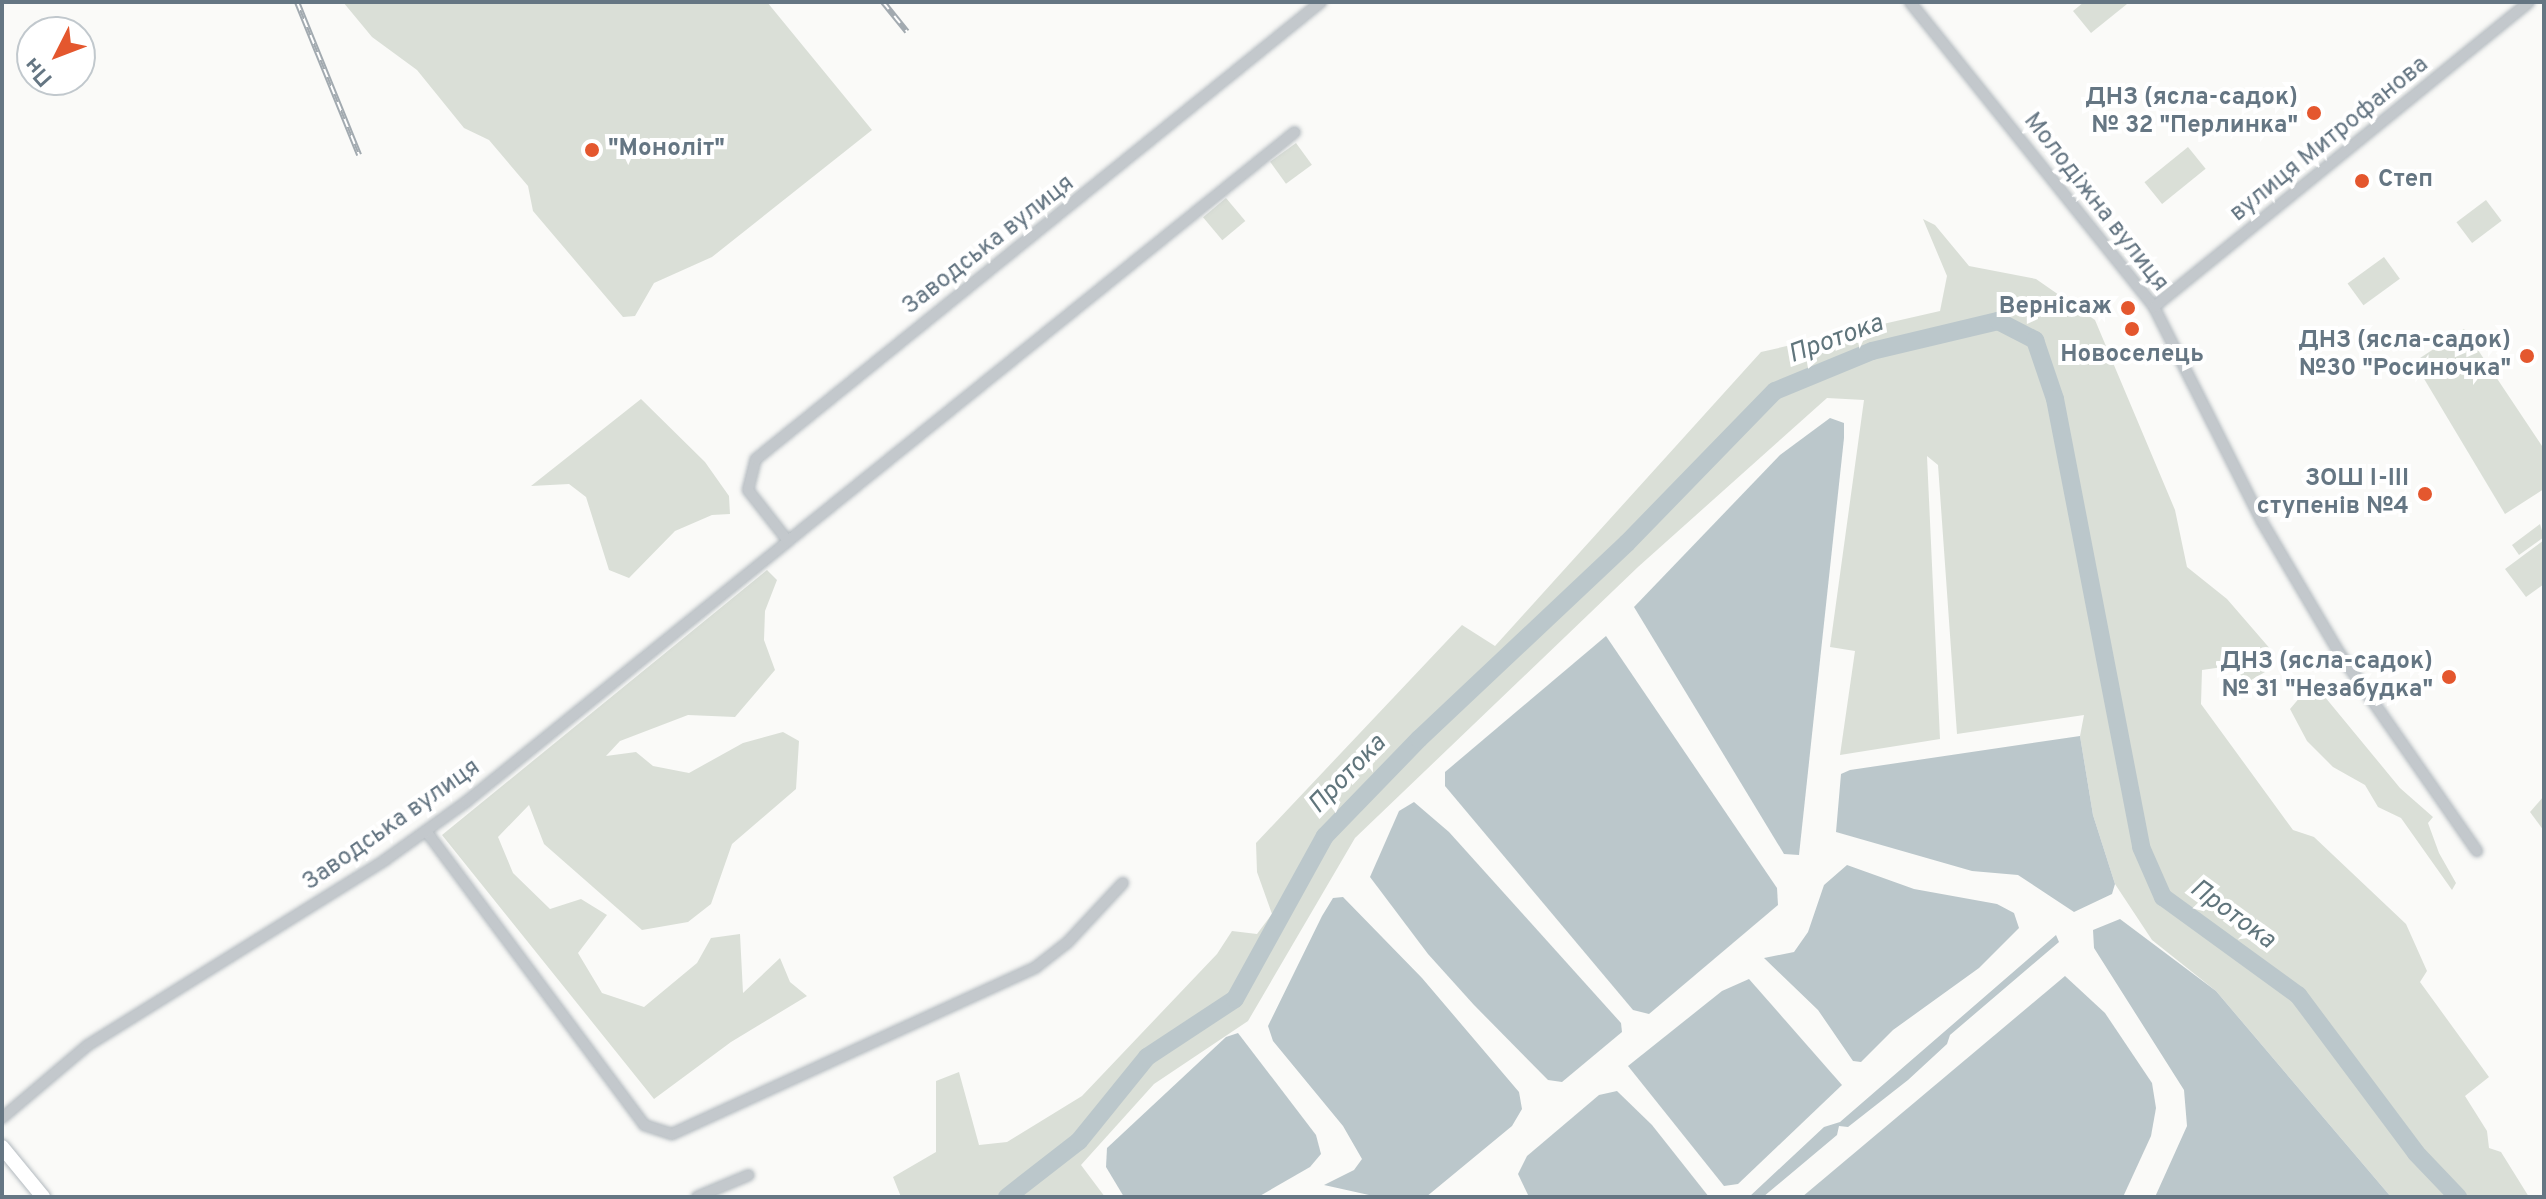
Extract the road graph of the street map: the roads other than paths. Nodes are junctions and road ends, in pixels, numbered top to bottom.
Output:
1 (1321, 2) edge
2 (1910, 2) edge
3 (2529, 2) edge
4 (1295, 132) dead end
5 (2154, 307) junction
6 (788, 541) junction
7 (426, 831) junction
8 (2477, 851) dead end
9 (1123, 883) dead end
10 (2, 1118) edge
11 (2, 1147) edge
12 (749, 1175) dead end
13 (43, 1197) edge
14 (697, 1197) edge

1 - 6 street, Заводська вулиця
2 - 5 street, Молодіжна вулиця
3 - 5 street, вулиця Митрофанова
4 - 6 street, Заводська вулиця
5 - 8 street, Молодіжна вулиця
6 - 7 street, Заводська вулиця
7 - 9 street
7 - 10 street, Заводська вулиця
11 - 13 street
12 - 14 street

